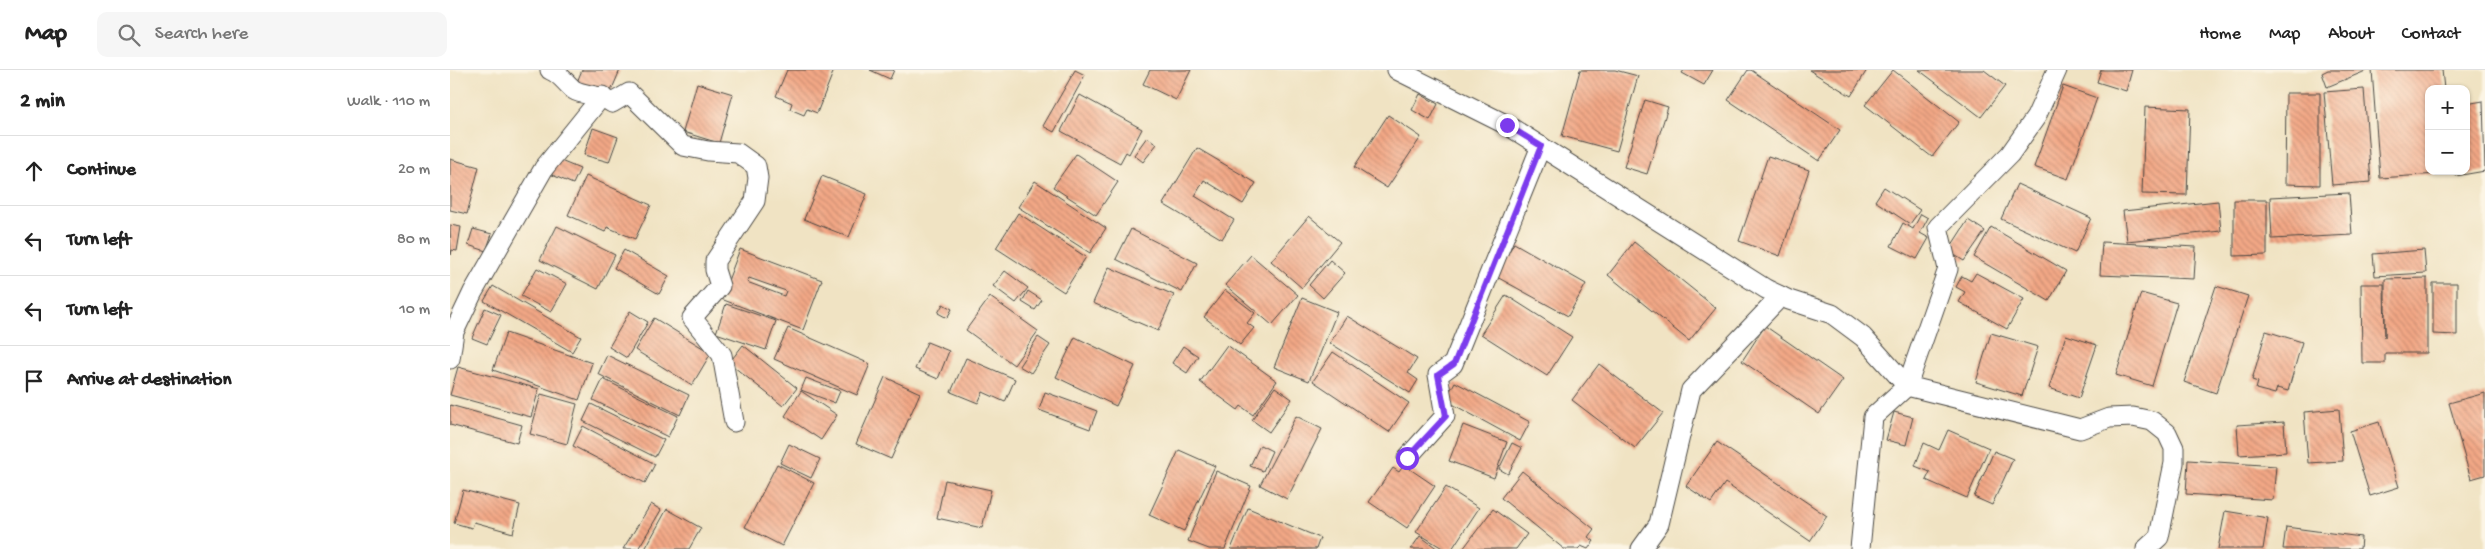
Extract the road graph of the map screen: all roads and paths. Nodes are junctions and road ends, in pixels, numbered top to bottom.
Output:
1 (550, 70) edge
2 (1397, 70) edge
3 (2057, 70) edge
4 (602, 96) junction
5 (1541, 146) junction
6 (1781, 296) junction
7 (450, 359) edge
8 (1907, 386) junction
9 (734, 422) dead end
10 (1407, 458) dead end
11 (1641, 549) edge
12 (1860, 549) edge
13 (2146, 549) edge

1 - 4 street
2 - 5 street
3 - 8 street
4 - 7 street
4 - 9 street
5 - 6 street
5 - 10 street
6 - 8 street
6 - 11 street
8 - 12 street
8 - 13 street

